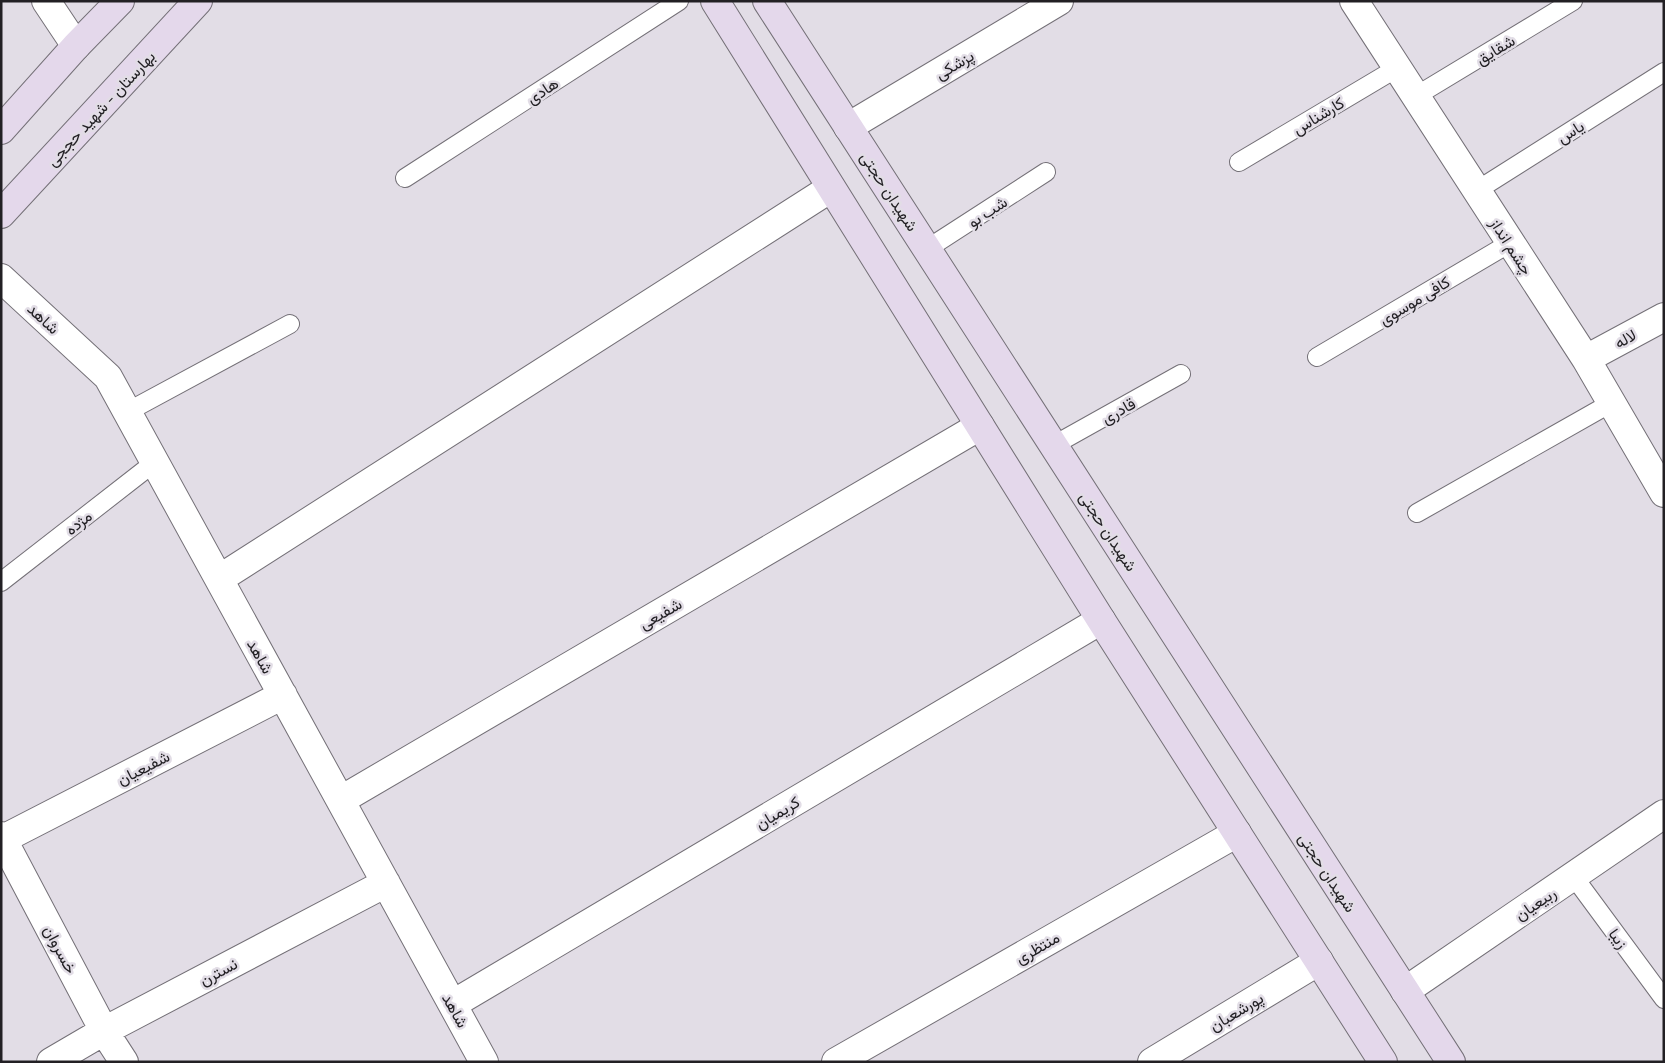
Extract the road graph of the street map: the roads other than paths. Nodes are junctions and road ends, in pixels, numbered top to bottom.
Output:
1 (46, 1) edge
2 (120, 1) edge
3 (198, 1) edge
4 (679, 1) edge
5 (715, 1) edge
6 (1059, 1) edge
7 (1354, 1) edge
8 (1573, 1) edge
9 (773, 4) edge
10 (76, 46) junction
11 (1397, 68) junction
12 (1664, 72) edge
13 (1416, 96) junction
14 (848, 127) junction
15 (1, 130) edge
16 (1239, 162) dead end
17 (1046, 172) dead end
18 (405, 178) dead end
19 (831, 188) junction
20 (1476, 191) junction
21 (1, 214) edge
22 (1510, 243) junction
23 (927, 249) junction
24 (1, 278) edge
25 (1664, 317) edge
26 (290, 324) dead end
27 (1317, 357) dead end
28 (1586, 359) junction
29 (1181, 374) dead end
30 (1611, 404) junction
31 (127, 412) junction
32 (980, 426) junction
33 (1054, 445) junction
34 (155, 462) junction
35 (1661, 484) edge
36 (1417, 513) dead end
37 (219, 579) junction
38 (1, 582) edge
39 (1101, 620) junction
40 (283, 695) junction
41 (341, 800) junction
42 (1664, 814) edge
43 (1238, 833) junction
44 (2, 837) edge
45 (1574, 877) junction
46 (386, 883) junction
47 (1319, 961) junction
48 (1405, 991) junction
49 (1664, 999) edge
50 (452, 1004) junction
51 (104, 1031) junction
52 (51, 1062) edge
53 (124, 1062) edge
54 (484, 1062) edge
55 (836, 1062) edge
56 (1152, 1062) edge
57 (1383, 1062) edge
58 (1451, 1062) edge

1 - 10 street
2 - 10 main road
3 - 21 main road, بهارستان - شهید حججی
4 - 18 lane, هادی
5 - 19 main road
6 - 14 street, پزشکی
7 - 11 street, چشم انداز
8 - 13 lane, شقایق
9 - 14 main road, شهیدان حجتی
10 - 15 main road
11 - 13 street, چشم انداز
11 - 16 lane, کارشناس
12 - 20 lane, یاس
13 - 20 street, چشم انداز
14 - 23 main road, شهیدان حجتی
17 - 23 lane, شب بو
19 - 32 main road
19 - 37 street
20 - 22 street, چشم انداز
22 - 27 lane, کافی موسوی
22 - 28 street, چشم انداز
23 - 33 main road, شهیدان حجتی
24 - 31 street, شاهد
25 - 28 street, لاله
26 - 31 lane
28 - 30 street, چشم انداز
29 - 33 lane, قادری
30 - 35 street, چشم انداز
30 - 36 lane
31 - 34 street, شاهد
32 - 39 main road
32 - 41 street, شفیعی
33 - 48 main road, شهیدان حجتی
34 - 37 street, شاهد
34 - 38 lane, مژده
37 - 40 street, شاهد
39 - 43 main road
39 - 50 street, کریمیان
40 - 41 street, شاهد
40 - 44 street, شفیعیان
41 - 46 street, شاهد
42 - 45 street, ربیعیان
43 - 47 main road
43 - 55 street, منتظری
44 - 51 street, خسروان
45 - 48 street, ربیعیان
45 - 49 lane, زیبا
46 - 50 street, شاهد
46 - 51 street, نسترن
47 - 56 street, پورشعبان
47 - 57 main road
48 - 58 main road, شهیدان حجتی
50 - 54 street, شاهد
51 - 52 street, نسترن
51 - 53 street, خسروان

